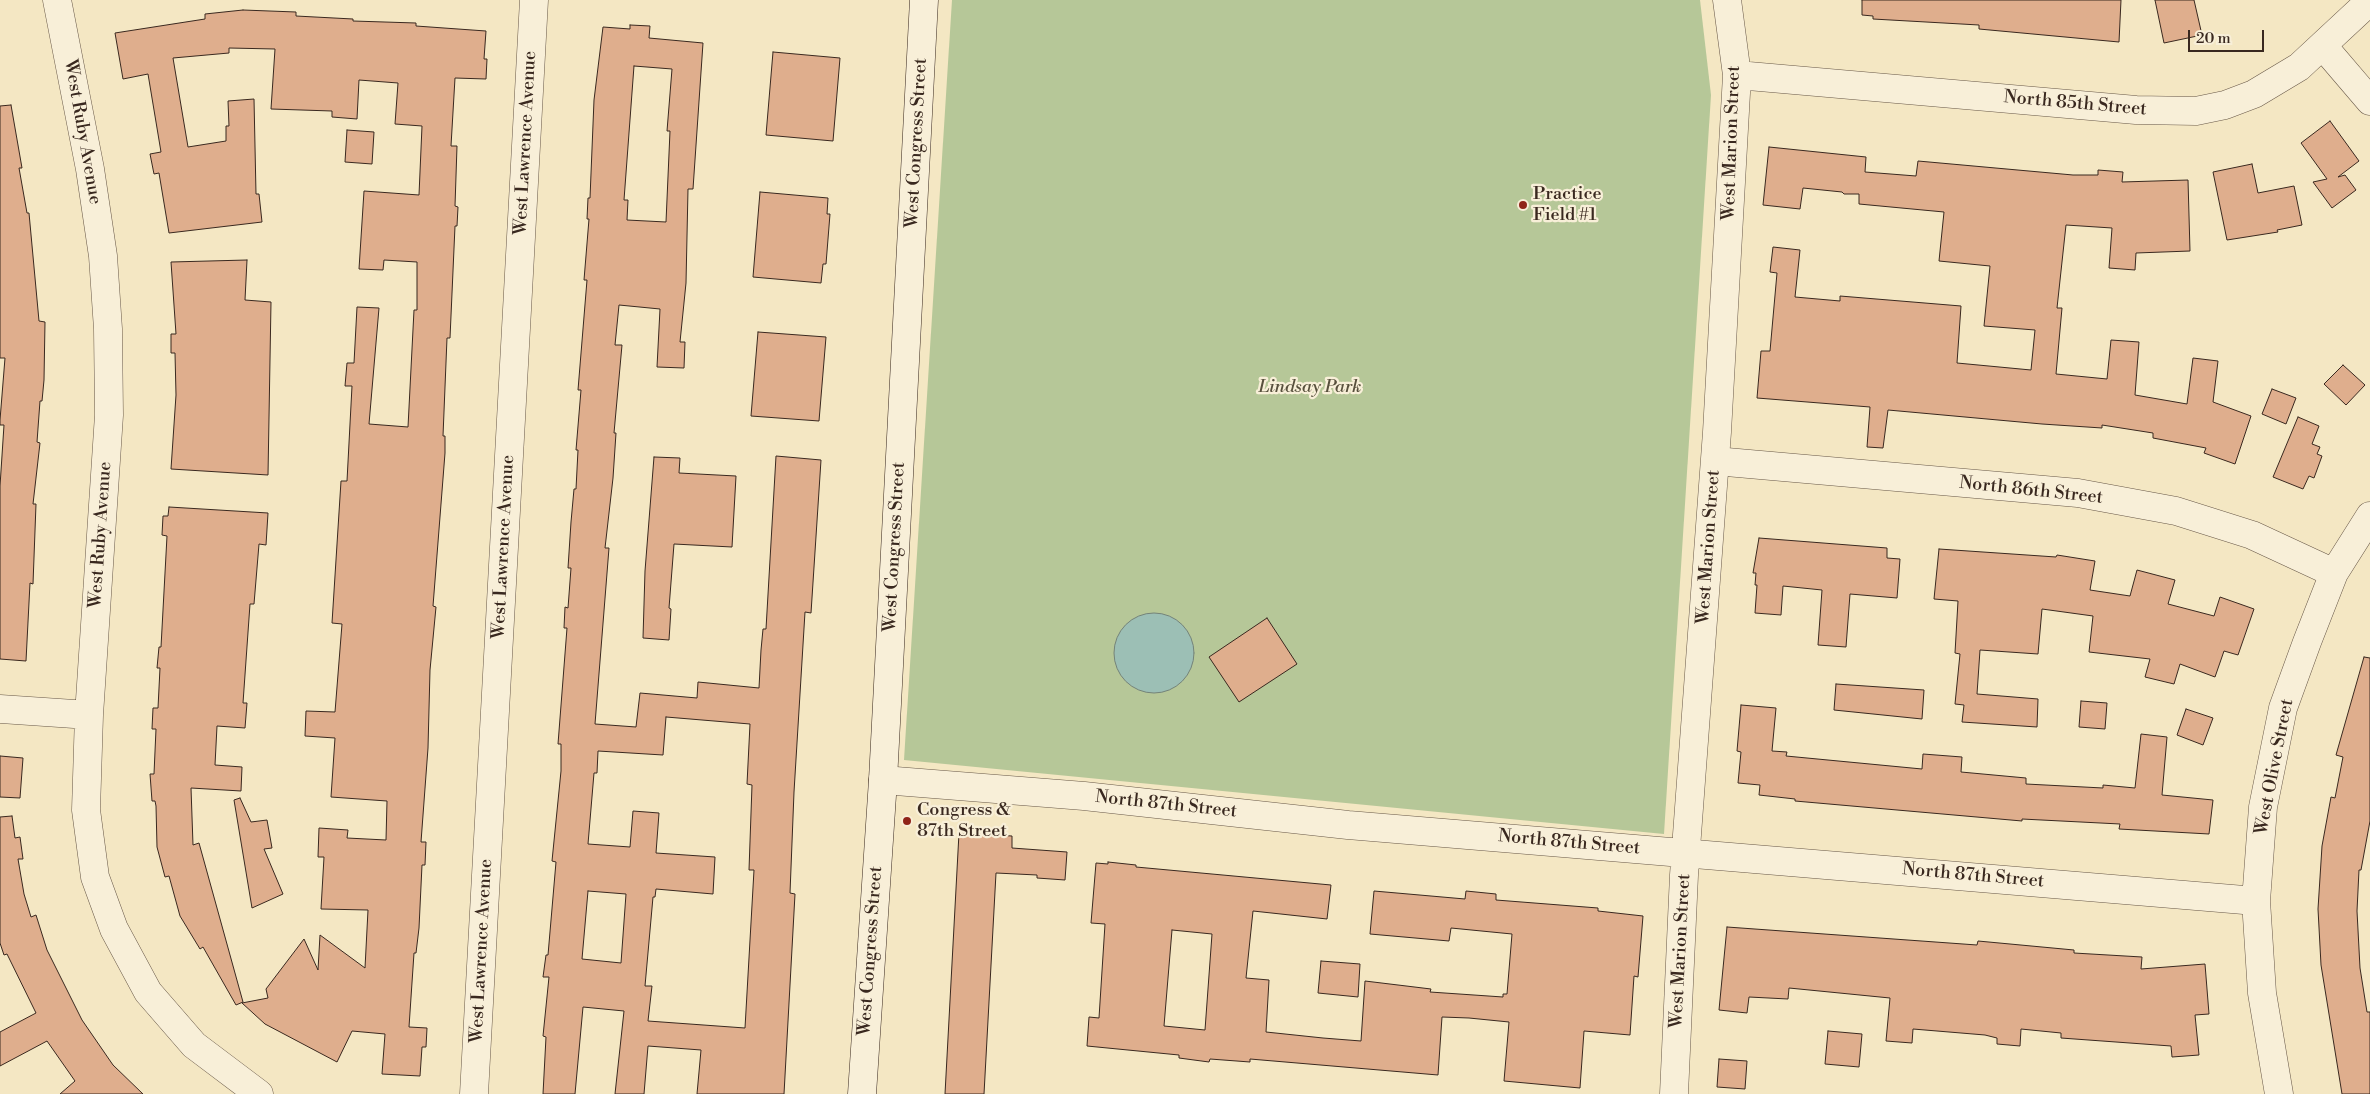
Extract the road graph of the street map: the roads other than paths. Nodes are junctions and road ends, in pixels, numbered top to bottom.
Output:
1 (57, 0) edge
2 (534, 0) edge
3 (919, 0) edge
4 (1727, 0) edge
5 (2370, 1) edge
6 (2324, 46) junction
7 (1738, 75) junction
8 (2370, 101) edge
9 (1715, 462) junction
10 (2370, 516) edge
11 (2334, 574) junction
12 (0, 709) edge
13 (89, 715) junction
14 (883, 780) junction
15 (1686, 852) junction
16 (2256, 901) junction
17 (259, 1094) edge
18 (474, 1094) edge
19 (862, 1094) edge
20 (1674, 1094) edge
21 (2279, 1094) edge

1 - 13 street, West Ruby Avenue
2 - 18 street, West Lawrence Avenue
3 - 14 street, West Congress Street
4 - 7 street, West Marion Street
5 - 6 street, North 85th Street
6 - 7 street, North 85th Street
6 - 8 street
7 - 9 street, West Marion Street
9 - 11 street, North 86th Street
9 - 15 street, West Marion Street
10 - 11 street, West Olive Street
11 - 16 street, West Olive Street
12 - 13 street
13 - 17 street, West Ruby Avenue
14 - 15 street, North 87th Street
14 - 19 street, West Congress Street
15 - 16 street, North 87th Street
15 - 20 street, West Marion Street
16 - 21 street, West Olive Street

